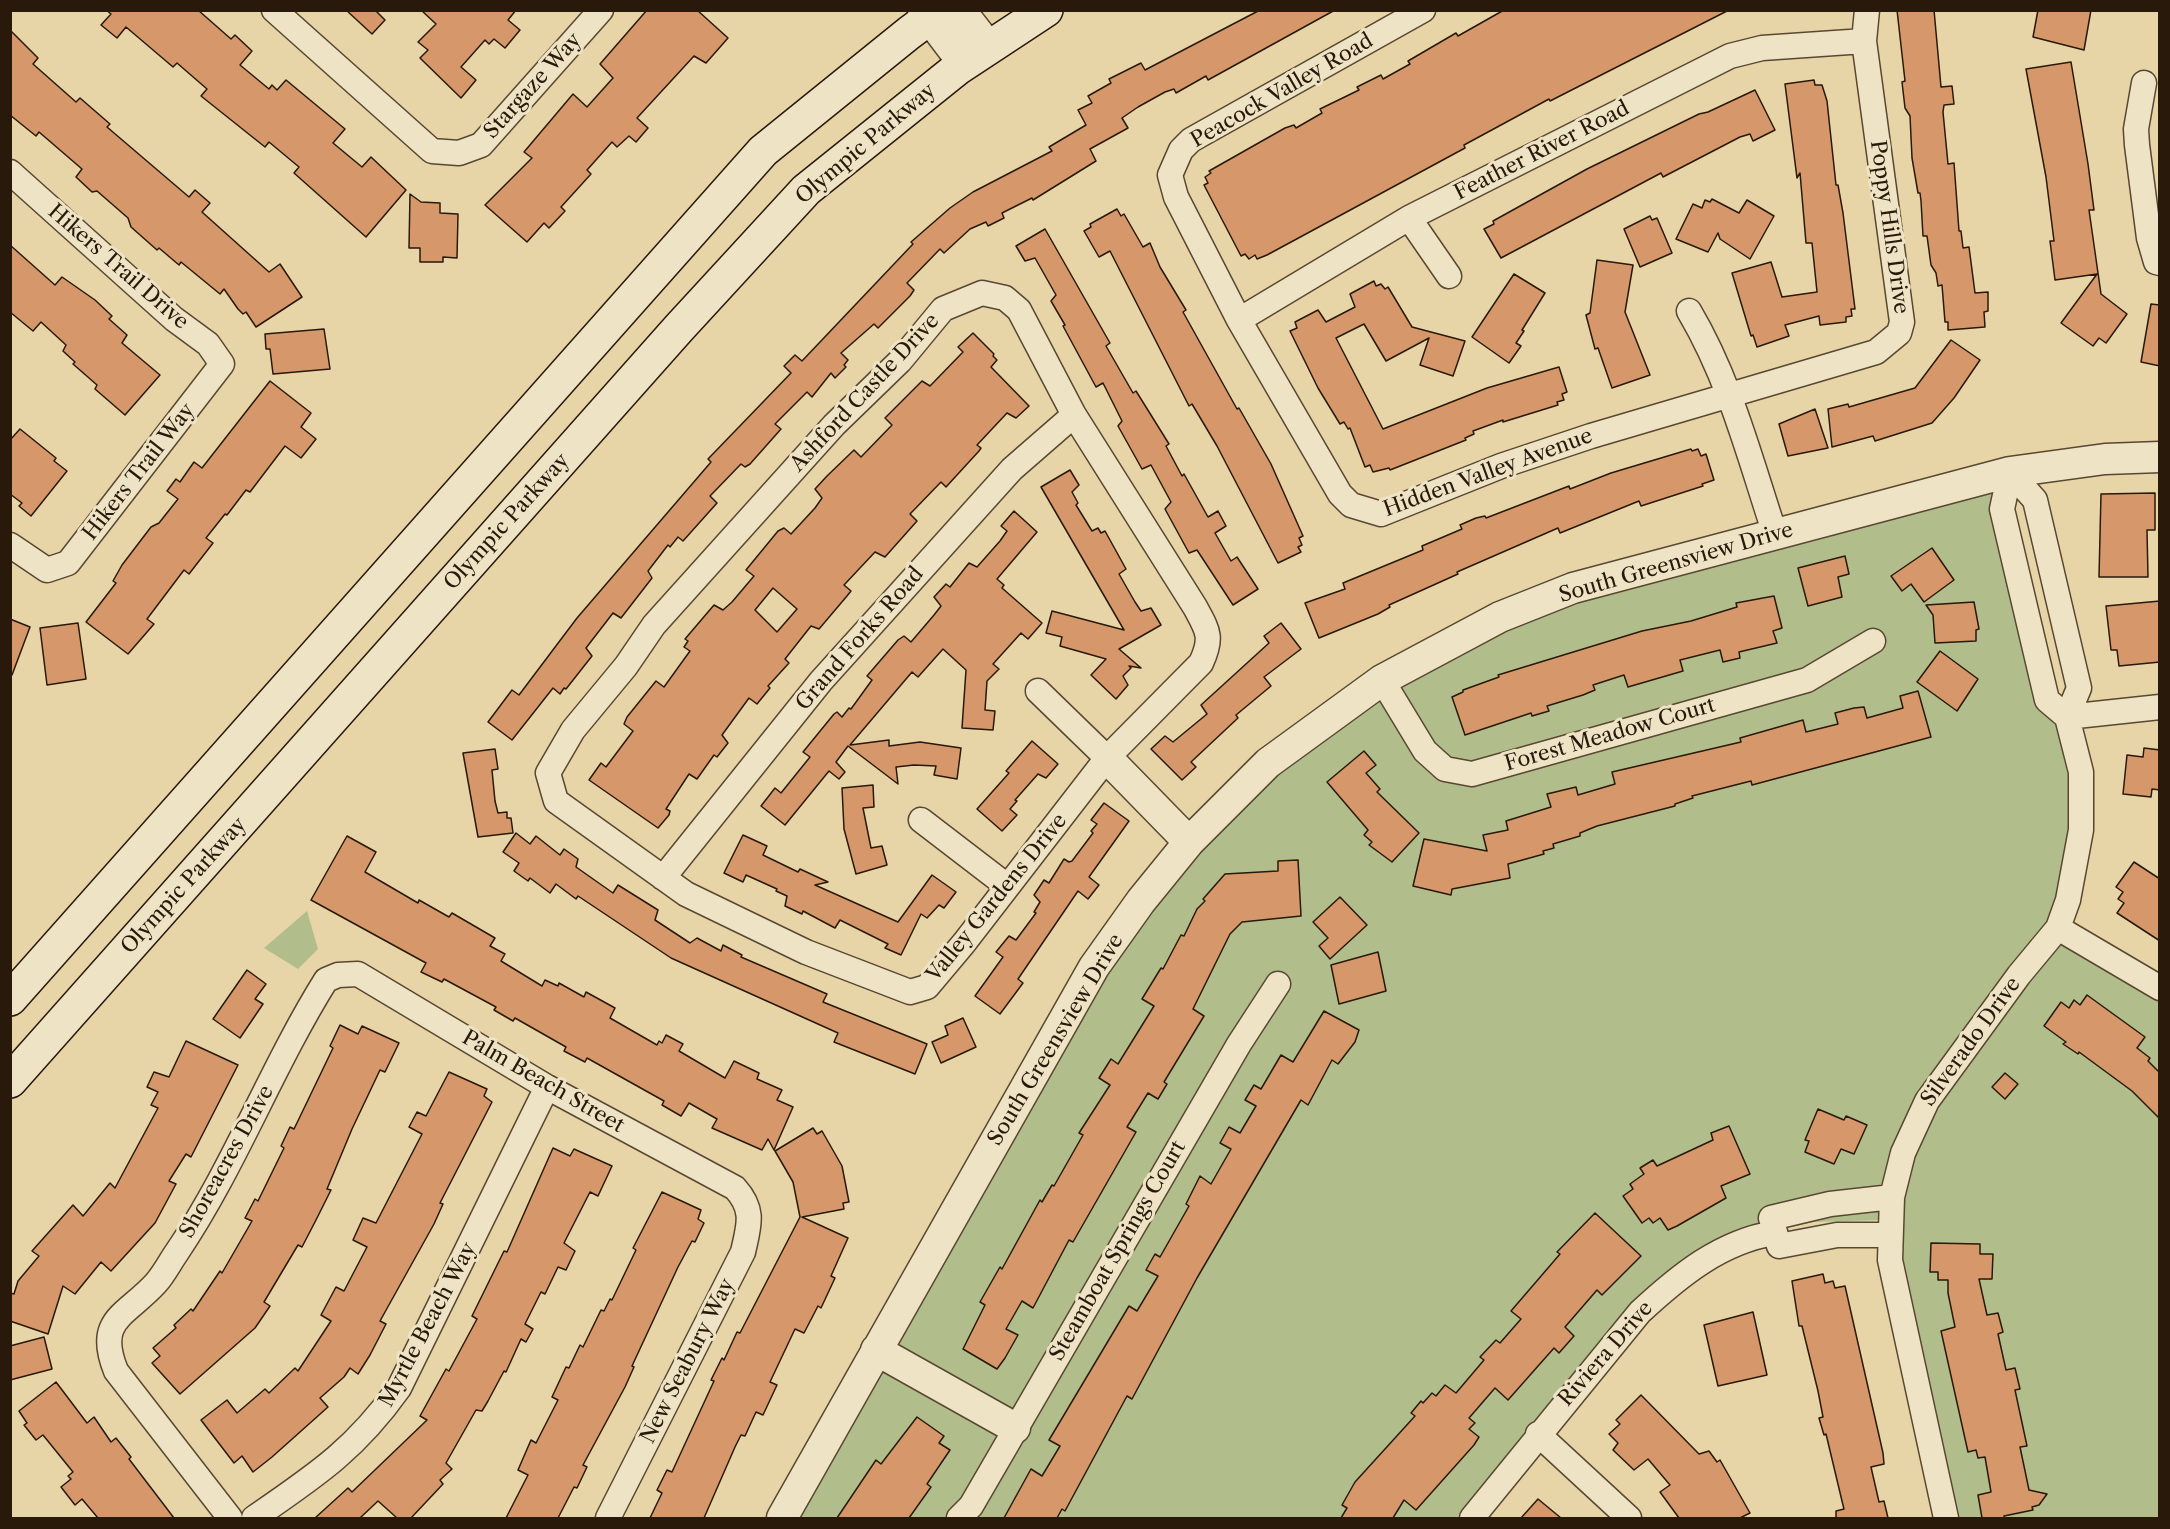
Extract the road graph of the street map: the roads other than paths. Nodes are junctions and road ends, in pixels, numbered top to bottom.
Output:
1 (274, 10) edge
2 (601, 10) edge
3 (960, 10) edge
4 (1046, 10) edge
5 (1423, 10) edge
6 (1867, 10) edge
7 (931, 13) edge
8 (1864, 41) junction
9 (976, 55) junction
10 (2144, 83) dead end
11 (10, 172) edge
12 (1409, 218) junction
13 (2160, 263) edge
14 (1449, 276) dead end
15 (1689, 311) dead end
16 (1239, 320) junction
17 (222, 364) joint
18 (1729, 394) junction
19 (1074, 415) junction
20 (2160, 457) edge
21 (2010, 472) junction
22 (1775, 534) junction
23 (10, 545) edge
24 (1195, 607) joint
25 (1873, 641) dead end
26 (1382, 680) junction
27 (1038, 691) dead end
28 (2160, 707) edge
29 (2067, 717) junction
30 (1107, 758) junction
31 (551, 784) joint
32 (921, 820) dead end
33 (1189, 842) junction
34 (663, 878) junction
35 (1007, 886) junction
36 (2058, 928) junction
37 (338, 975) joint
38 (1278, 984) dead end
39 (2160, 988) edge
40 (10, 999) edge
41 (10, 1081) edge
42 (547, 1087) junction
43 (1892, 1197) junction
44 (745, 1199) joint
45 (1774, 1233) junction
46 (1889, 1235) junction
47 (876, 1350) junction
48 (1016, 1428) junction
49 (1538, 1434) junction
50 (230, 1518) edge
51 (254, 1518) edge
52 (608, 1518) edge
53 (782, 1518) edge
54 (959, 1518) edge
55 (1472, 1518) edge
56 (1629, 1518) edge
57 (1947, 1518) edge

1 - 2 street, Stargaze Way
3 - 9 street
4 - 9 main road, Olympic Parkway
5 - 16 street, Peacock Valley Road
6 - 8 street, Poppy Hills Drive
7 - 9 street
7 - 40 main road
8 - 12 street, Feather River Road
8 - 18 street, Poppy Hills Drive
9 - 41 main road, Olympic Parkway
10 - 13 street
11 - 17 street, Hikers Trail Drive
12 - 14 street
12 - 16 street, Feather River Road
15 - 18 street
16 - 18 street, Hidden Valley Avenue
17 - 23 street, Hikers Trail Way
18 - 22 street
19 - 24 street, Ashford Castle Drive
19 - 31 street, Ashford Castle Drive
19 - 34 street, Grand Forks Road
20 - 21 street, South Greensview Drive
21 - 22 street, South Greensview Drive
21 - 29 street
21 - 29 street
22 - 26 street, South Greensview Drive
24 - 30 street, Valley Gardens Drive
25 - 26 street, Forest Meadow Court
26 - 33 street, South Greensview Drive
27 - 30 street
28 - 29 street
29 - 36 street, Silverado Drive
30 - 33 street
30 - 35 street, Valley Gardens Drive
31 - 34 street, Valley Gardens Drive
32 - 35 street
33 - 47 street, South Greensview Drive
34 - 35 street, Valley Gardens Drive
36 - 39 street
36 - 43 street, Silverado Drive
37 - 42 street, Palm Beach Street
37 - 50 street, Shoreacres Drive
38 - 48 street, Steamboat Springs Court
42 - 44 street, Palm Beach Street
42 - 51 street, Myrtle Beach Way
43 - 45 street
43 - 46 street, Silverado Drive
44 - 52 street, New Seabury Way
45 - 46 street
45 - 49 street, Riviera Drive
46 - 57 street, Silverado Drive
47 - 48 street
47 - 53 street, South Greensview Drive
48 - 54 street, Steamboat Springs Court
49 - 55 street, Riviera Drive
49 - 56 street

